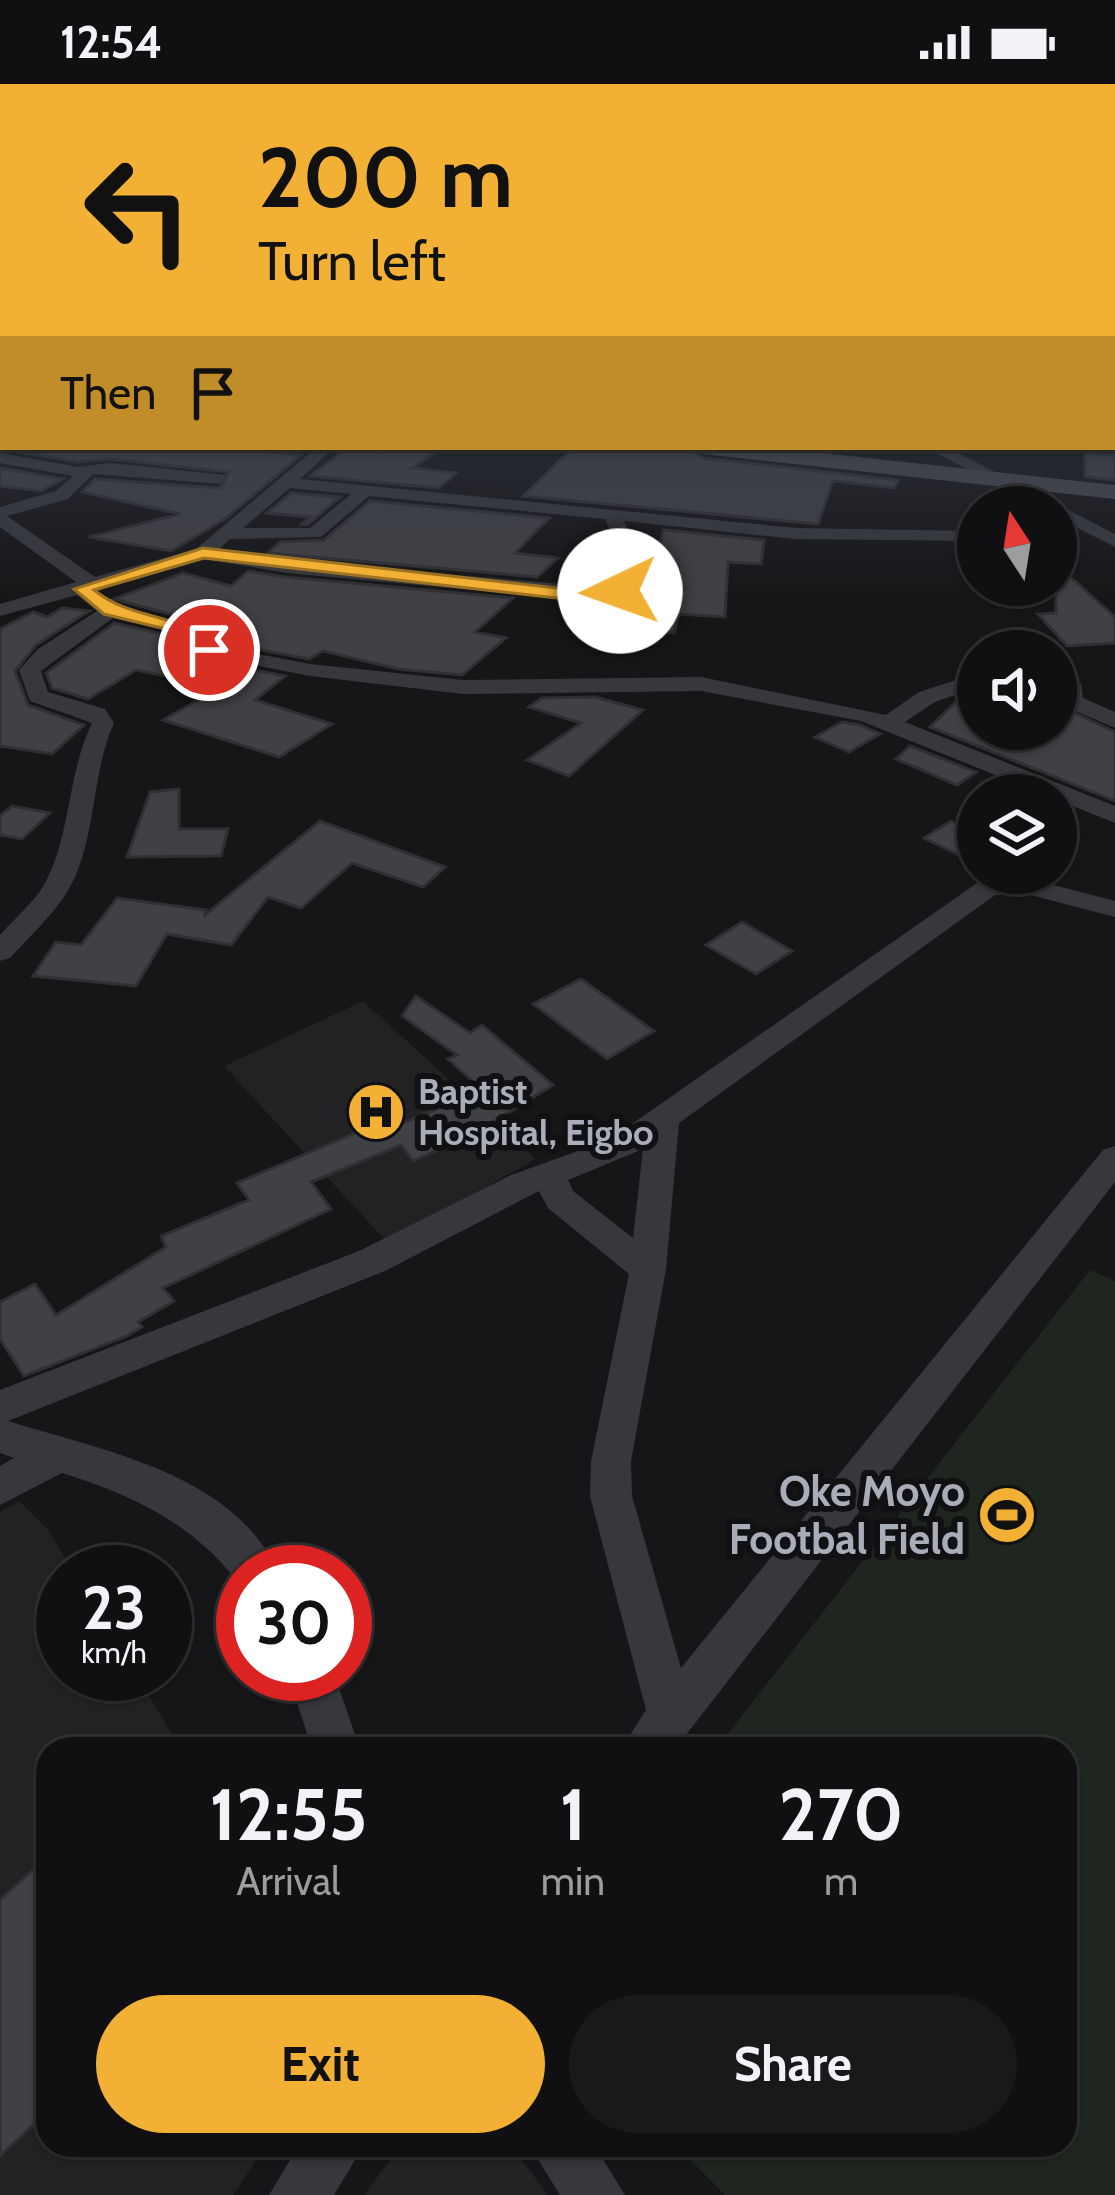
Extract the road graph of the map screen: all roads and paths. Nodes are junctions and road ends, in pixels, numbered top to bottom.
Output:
1 (323, 450) edge
2 (730, 450) edge
3 (940, 450) edge
4 (0, 458) edge
5 (84, 470) junction
6 (220, 479) dead end
7 (995, 479) junction
8 (286, 482) junction
9 (1009, 486) edge
10 (1115, 492) edge
11 (362, 494) junction
12 (612, 514) junction
13 (0, 516) edge
14 (1077, 520) edge
15 (1087, 525) junction
16 (1077, 526) edge
17 (224, 534) junction
18 (957, 536) edge
19 (1115, 541) edge
20 (203, 553) junction
21 (88, 587) junction
22 (0, 610) edge
23 (110, 611) junction
24 (957, 687) edge
25 (1077, 705) edge
26 (1115, 721) edge
27 (890, 722) junction
28 (1115, 815) edge
29 (1115, 908) edge
30 (0, 952) edge
31 (663, 1116) junction
32 (1115, 1158) edge
33 (549, 1176) junction
34 (648, 1269) junction
35 (0, 1407) edge
36 (0, 1436) edge
37 (57, 1455) junction
38 (0, 1487) edge
39 (238, 1545) edge
40 (320, 1701) edge
41 (658, 1733) edge
42 (332, 1737) edge
43 (326, 2157) edge
44 (568, 2157) edge
45 (298, 2195) edge
46 (596, 2195) edge

1 - 8 street
2 - 7 street
3 - 7 street
4 - 5 street
5 - 6 street
5 - 13 street
7 - 9 street
7 - 10 street
8 - 11 street
8 - 17 street
11 - 12 street
11 - 17 street
12 - 18 street
12 - 20 street
13 - 21 street
14 - 15 street
15 - 16 street
15 - 19 street
17 - 20 street
20 - 21 street
21 - 22 street
21 - 23 street
23 - 27 street
23 - 30 street
24 - 27 street
25 - 26 street
27 - 28 street
29 - 31 street
31 - 33 street
31 - 34 street
32 - 41 street
33 - 34 street
33 - 35 street
34 - 41 street
36 - 37 street
37 - 38 street
37 - 39 street
40 - 42 street
43 - 45 street
44 - 46 street

